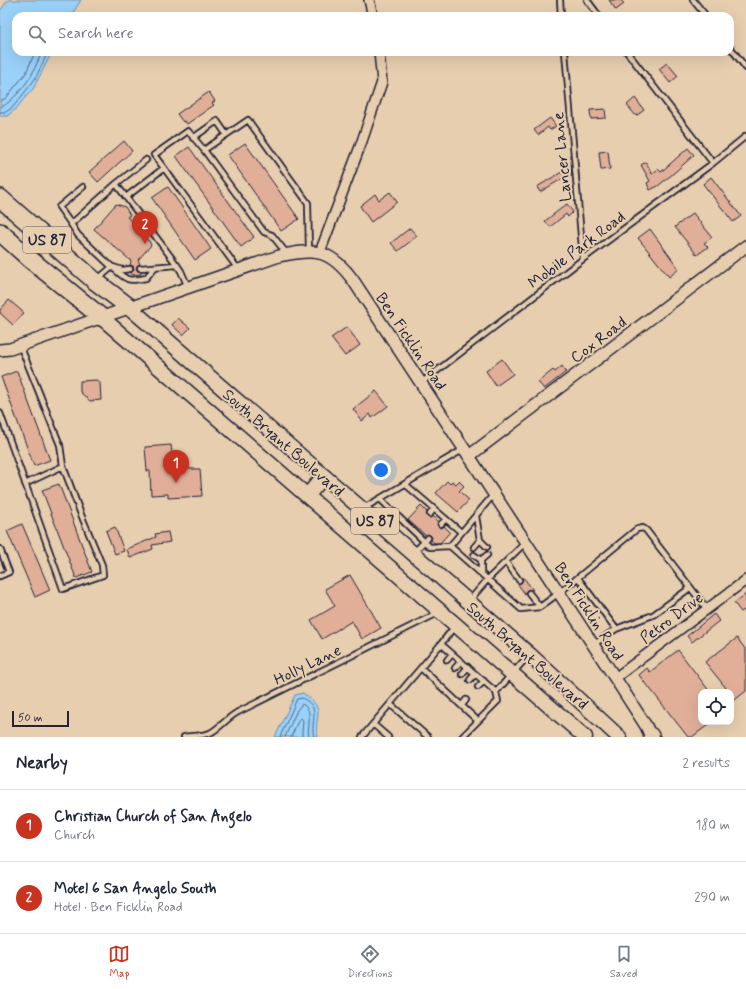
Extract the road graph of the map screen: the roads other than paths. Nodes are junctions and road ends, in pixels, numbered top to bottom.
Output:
1 (369, 0) edge
2 (560, 0) edge
3 (587, 0) edge
4 (693, 0) edge
5 (371, 12) edge
6 (562, 12) edge
7 (596, 12) edge
8 (703, 12) edge
9 (734, 52) edge
10 (379, 56) edge
11 (565, 56) edge
12 (630, 56) edge
13 (746, 68) edge
14 (226, 134) junction
15 (746, 136) edge
16 (193, 138) junction
17 (204, 150) junction
18 (146, 160) dead end
19 (713, 163) junction
20 (164, 168) junction
21 (116, 184) junction
22 (83, 187) dead end
23 (126, 197) junction
24 (0, 198) edge
25 (71, 224) junction
26 (0, 232) edge
27 (746, 246) edge
28 (315, 252) junction
29 (287, 254) junction
30 (583, 259) junction
31 (178, 265) junction
32 (112, 267) junction
33 (155, 267) junction
34 (140, 268) dead end
35 (130, 269) dead end
36 (238, 269) junction
37 (95, 281) junction
38 (188, 287) junction
39 (128, 307) junction
40 (101, 317) junction
41 (8, 349) edge
42 (421, 383) junction
43 (0, 413) edge
44 (467, 453) junction
45 (63, 466) junction
46 (324, 476) junction
47 (25, 484) junction
48 (405, 484) junction
49 (494, 494) junction
50 (308, 495) junction
51 (380, 499) junction
52 (434, 509) junction
53 (362, 510) junction
54 (430, 514) dead end
55 (476, 516) junction
56 (446, 519) junction
57 (441, 524) dead end
58 (461, 532) junction
59 (426, 540) junction
60 (480, 540) junction
61 (526, 542) junction
62 (450, 546) junction
63 (474, 547) dead end
64 (480, 547) dead end
65 (487, 547) dead end
66 (0, 549) edge
67 (412, 553) junction
68 (474, 555) dead end
69 (488, 555) dead end
70 (480, 557) junction
71 (506, 562) junction
72 (481, 573) junction
73 (0, 576) edge
74 (578, 578) junction
75 (488, 579) junction
76 (520, 580) dead end
77 (746, 580) edge
78 (690, 588) junction
79 (529, 593) dead end
80 (559, 593) junction
81 (468, 602) junction
82 (540, 607) junction
83 (707, 610) junction
84 (442, 611) junction
85 (456, 624) junction
86 (616, 629) junction
87 (441, 644) junction
88 (593, 645) junction
89 (452, 654) junction
90 (530, 655) junction
91 (447, 660) dead end
92 (461, 661) junction
93 (468, 667) junction
94 (421, 668) junction
95 (456, 668) dead end
96 (436, 674) dead end
97 (462, 674) dead end
98 (475, 674) junction
99 (513, 674) junction
100 (615, 678) junction
101 (432, 679) junction
102 (444, 680) dead end
103 (470, 680) dead end
104 (484, 681) junction
105 (440, 686) junction
106 (451, 686) dead end
107 (478, 687) dead end
108 (447, 692) junction
109 (496, 692) junction
110 (458, 693) dead end
111 (454, 698) junction
112 (466, 700) dead end
113 (390, 704) junction
114 (462, 706) junction
115 (478, 721) junction
116 (373, 724) junction
117 (651, 736) edge
118 (184, 737) edge
119 (362, 737) edge
120 (388, 737) edge
121 (428, 737) edge
122 (462, 737) edge
123 (585, 737) edge
124 (619, 737) edge

1 - 5 street
2 - 6 lane
3 - 7 lane
4 - 8 lane
9 - 13 lane
10 - 28 street
11 - 30 lane, Lancer Lane
12 - 19 lane
14 - 16 lane
14 - 17 lane
14 - 28 lane
15 - 19 lane, Mobile Park Road
16 - 17 lane
16 - 20 lane
17 - 29 lane
18 - 21 lane
19 - 30 lane, Mobile Park Road
20 - 23 lane
20 - 36 lane
21 - 23 lane
21 - 25 lane
22 - 25 lane
23 - 31 lane
24 - 37 highway, South Bryant Boulevard / US 87
25 - 32 lane
26 - 40 highway, South Bryant Boulevard / US 87
27 - 44 street, Cox Road
28 - 29 street
28 - 42 street, Ben Ficklin Road
29 - 36 street
30 - 42 lane, Mobile Park Road
31 - 33 lane
31 - 38 lane
32 - 33 lane
32 - 35 lane
32 - 37 lane
33 - 34 lane
36 - 38 street
37 - 39 highway, South Bryant Boulevard / US 87
38 - 39 street
39 - 40 street
39 - 46 main road, South Bryant Boulevard / US 87
40 - 41 street
40 - 50 main road, South Bryant Boulevard / US 87
41 - 45 lane
42 - 44 street, Ben Ficklin Road
43 - 47 lane
44 - 48 lane
44 - 49 street, Ben Ficklin Road
45 - 47 lane
45 - 47 lane
46 - 50 main road
46 - 53 main road, South Bryant Boulevard / US 87
48 - 51 lane
48 - 52 lane
49 - 55 lane
49 - 61 street, Ben Ficklin Road
50 - 84 main road, South Bryant Boulevard / US 87
51 - 53 lane
51 - 59 lane
52 - 54 lane
52 - 56 lane
53 - 67 main road, South Bryant Boulevard / US 87
55 - 58 lane
55 - 60 lane
56 - 57 lane
56 - 58 lane
58 - 62 lane
59 - 62 lane
59 - 67 lane
60 - 63 lane
60 - 64 lane
60 - 65 lane
61 - 71 lane
61 - 80 street, Ben Ficklin Road
62 - 72 lane
66 - 73 lane
67 - 81 main road, South Bryant Boulevard / US 87
68 - 70 lane
69 - 70 lane
70 - 72 lane
71 - 75 lane
71 - 76 lane
72 - 75 lane
74 - 78 lane
74 - 80 lane
74 - 86 lane
75 - 81 lane
75 - 82 lane
77 - 83 street, Petro Drive
78 - 83 lane
78 - 86 lane
79 - 82 lane
80 - 82 lane
80 - 88 street, Ben Ficklin Road
81 - 90 main road, South Bryant Boulevard / US 87
83 - 100 street, Petro Drive
84 - 85 main road, South Bryant Boulevard / US 87
84 - 118 lane, Holly Lane
85 - 87 lane
85 - 99 main road, South Bryant Boulevard / US 87
86 - 88 lane
87 - 89 lane
87 - 94 lane
88 - 100 street, Ben Ficklin Road
89 - 91 lane
89 - 92 lane
90 - 99 lane
90 - 124 main road, South Bryant Boulevard / US 87
92 - 93 lane
92 - 95 lane
93 - 97 lane
93 - 98 lane
94 - 101 lane
94 - 113 lane
96 - 101 lane
98 - 103 lane
98 - 104 lane
99 - 109 lane
99 - 123 main road, South Bryant Boulevard / US 87
100 - 117 street, Ben Ficklin Road
101 - 105 lane
102 - 105 lane
104 - 107 lane
104 - 109 lane
105 - 108 lane
106 - 108 lane
108 - 111 lane
109 - 115 lane
110 - 111 lane
111 - 114 lane
112 - 114 lane
113 - 116 lane
113 - 121 lane
114 - 115 lane
115 - 122 lane
116 - 119 lane
116 - 120 lane

